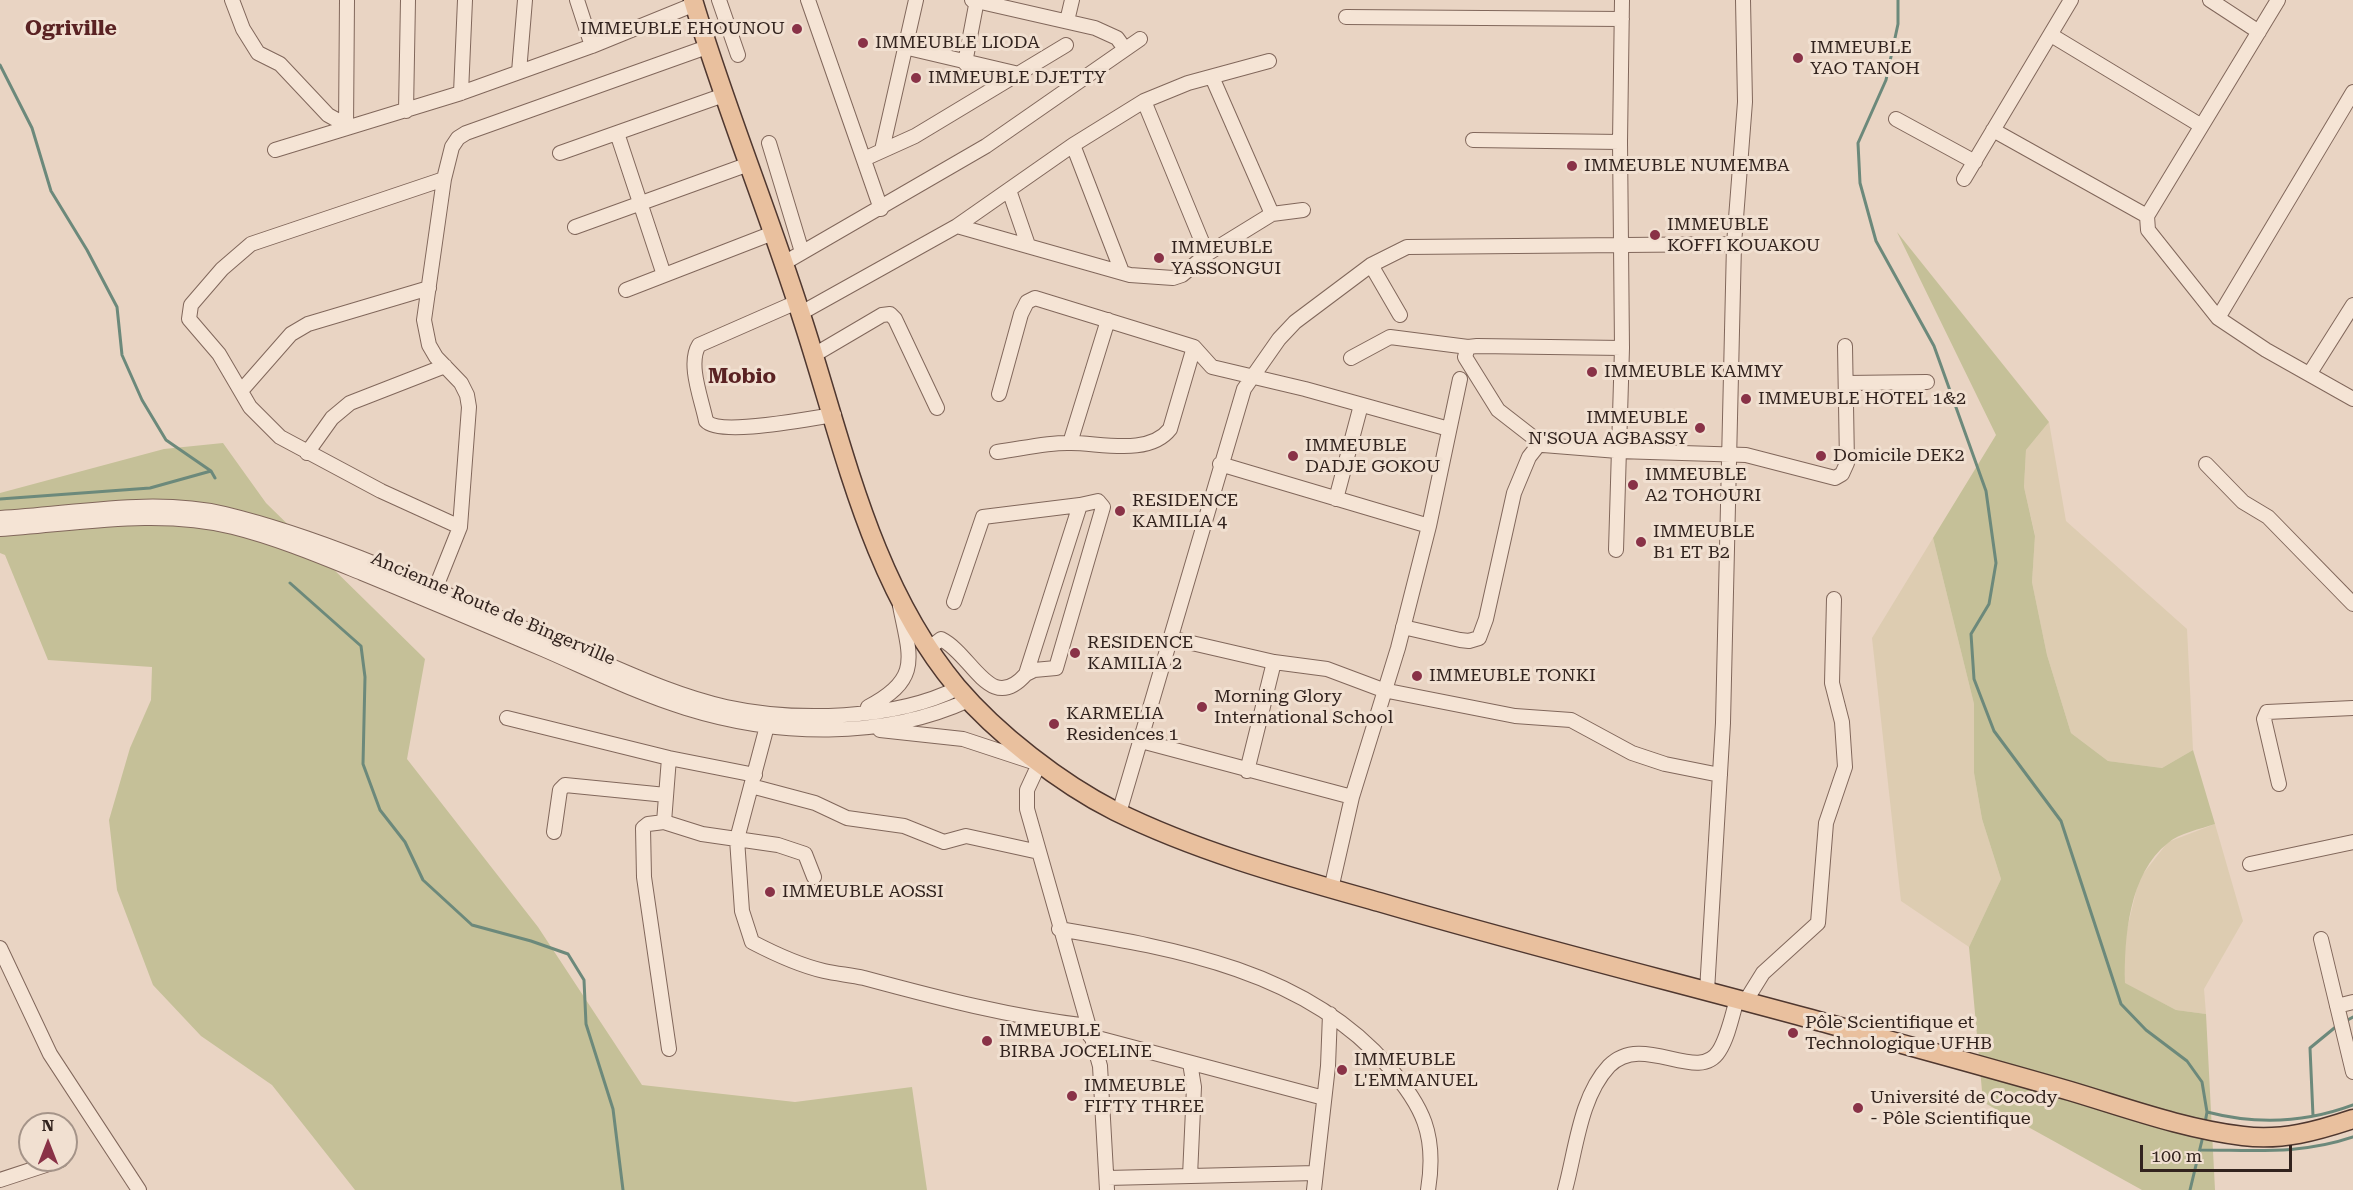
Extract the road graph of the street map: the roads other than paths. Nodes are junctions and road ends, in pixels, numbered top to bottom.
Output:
1 (232, 0) edge
2 (347, 0) edge
3 (408, 0) edge
4 (465, 0) edge
5 (525, 0) edge
6 (577, 0) edge
7 (719, 0) edge
8 (808, 0) edge
9 (916, 0) edge
10 (976, 0) edge
11 (1072, 0) edge
12 (1622, 0) edge
13 (1743, 0) edge
14 (2071, 0) edge
15 (2210, 0) edge
16 (2278, 0) edge
17 (694, 2) edge
18 (1035, 6) edge
19 (1346, 17) dead end
20 (1622, 19) junction
21 (1067, 21) junction
22 (2259, 32) junction
23 (2051, 35) junction
24 (1140, 39) dead end
25 (592, 45) junction
26 (1066, 45) dead end
27 (707, 47) junction
28 (904, 47) junction
29 (1125, 48) junction
30 (738, 55) dead end
31 (1269, 61) dead end
32 (965, 63) junction
33 (519, 72) junction
34 (1019, 74) junction
35 (1212, 77) junction
36 (2353, 92) edge
37 (462, 93) junction
38 (724, 95) junction
39 (1144, 101) junction
40 (406, 111) junction
41 (1896, 119) dead end
42 (2200, 125) junction
43 (346, 126) junction
44 (1993, 130) junction
45 (617, 133) junction
46 (1473, 140) dead end
47 (1620, 142) junction
48 (769, 143) dead end
49 (1073, 145) junction
50 (275, 150) dead end
51 (882, 150) junction
52 (560, 153) dead end
53 (864, 159) junction
54 (1975, 162) junction
55 (749, 164) junction
56 (444, 180) junction
57 (1964, 180) dead end
58 (1008, 190) junction
59 (640, 204) junction
60 (881, 209) junction
61 (1303, 210) dead end
62 (1272, 214) junction
63 (2147, 216) junction
64 (957, 226) junction
65 (575, 227) dead end
66 (773, 233) junction
67 (1621, 244) junction
68 (1734, 244) junction
69 (1028, 245) junction
70 (802, 252) junction
71 (1207, 254) junction
72 (784, 263) junction
73 (1371, 265) junction
74 (1122, 272) junction
75 (664, 275) junction
76 (429, 288) junction
77 (626, 290) dead end
78 (2353, 305) edge
79 (799, 307) junction
80 (1400, 315) dead end
81 (2218, 318) junction
82 (1108, 321) junction
83 (1468, 346) junction
84 (1845, 346) dead end
85 (1194, 347) junction
86 (1622, 348) junction
87 (814, 355) junction
88 (1351, 358) dead end
89 (445, 366) junction
90 (2310, 373) junction
91 (1253, 375) junction
92 (1460, 379) dead end
93 (1928, 382) dead end
94 (1846, 383) junction
95 (241, 391) junction
96 (999, 394) dead end
97 (2353, 399) edge
98 (1362, 405) junction
99 (937, 408) dead end
100 (834, 415) junction
101 (1449, 429) junction
102 (1070, 443) junction
103 (1540, 443) junction
104 (1617, 451) junction
105 (997, 452) dead end
106 (308, 453) junction
107 (1728, 453) junction
108 (2206, 464) dead end
109 (1220, 465) junction
110 (1336, 499) junction
111 (1080, 505) junction
112 (0, 518) edge
113 (1429, 526) junction
114 (460, 527) junction
115 (0, 529) edge
116 (1616, 550) dead end
117 (433, 596) junction
118 (898, 598) junction
119 (1834, 599) dead end
120 (954, 603) dead end
121 (2353, 604) edge
122 (1403, 627) junction
123 (1170, 638) junction
124 (928, 649) junction
125 (1274, 662) junction
126 (1026, 674) junction
127 (1383, 690) junction
128 (964, 694) junction
129 (2353, 708) edge
130 (857, 713) junction
131 (507, 718) dead end
132 (767, 726) junction
133 (858, 729) junction
134 (1142, 741) junction
135 (669, 758) junction
136 (1039, 764) junction
137 (1247, 771) junction
138 (1720, 775) junction
139 (753, 781) junction
140 (2278, 784) dead end
141 (666, 795) junction
142 (1352, 797) junction
143 (1119, 813) junction
144 (664, 822) junction
145 (554, 832) dead end
146 (737, 839) junction
147 (2353, 842) edge
148 (1039, 852) junction
149 (2250, 864) dead end
150 (814, 877) dead end
151 (1331, 888) junction
152 (1059, 929) junction
153 (2321, 939) dead end
154 (0, 948) edge
155 (1707, 991) junction
156 (1741, 1001) junction
157 (2353, 1002) edge
158 (2337, 1006) junction
159 (1330, 1014) junction
160 (1089, 1031) junction
161 (669, 1049) dead end
162 (1190, 1063) junction
163 (2353, 1072) edge
164 (1324, 1098) junction
165 (2353, 1119) edge
166 (24, 1172) edge
167 (1316, 1173) junction
168 (1190, 1176) junction
169 (0, 1180) edge
170 (1107, 1184) edge
171 (139, 1190) edge
172 (1314, 1190) edge
173 (1428, 1190) edge
174 (1565, 1190) edge

1 - 43 street
2 - 43 street
3 - 40 street
4 - 37 street
5 - 33 street
6 - 25 street
7 - 30 street
8 - 53 street
9 - 28 street
10 - 18 street
10 - 32 street
11 - 21 street
12 - 20 street
13 - 68 street
14 - 23 street
15 - 22 street
16 - 22 street
17 - 25 street
17 - 27 main road
18 - 21 street
19 - 20 street
20 - 47 street
21 - 29 street
22 - 42 street
23 - 42 street
23 - 44 street
24 - 29 street
25 - 33 street
26 - 34 street
27 - 38 main road
27 - 56 street, Ancienne Route de Bingerville
28 - 32 street
28 - 51 street
29 - 60 street
31 - 35 street
32 - 34 street
33 - 37 street
34 - 51 street
35 - 39 street
35 - 62 street
36 - 81 street
37 - 40 street
38 - 45 street
38 - 55 main road
39 - 49 street
39 - 71 street
40 - 43 street
41 - 54 street
42 - 63 street
43 - 50 street
44 - 54 street
44 - 63 street
45 - 52 street
45 - 59 street
46 - 47 street
47 - 67 street
48 - 70 street
49 - 58 street
49 - 74 street
51 - 53 street
53 - 60 street
54 - 57 street
55 - 59 street
55 - 66 main road
56 - 76 street, Ancienne Route de Bingerville
56 - 95 street
58 - 64 street
58 - 69 street
59 - 65 street
59 - 75 street
60 - 70 street
61 - 62 street
62 - 71 street
63 - 81 street
64 - 69 street
64 - 79 street
66 - 72 main road
66 - 75 street
67 - 68 street
67 - 73 street
67 - 86 street
68 - 107 street
69 - 74 street
70 - 72 street
71 - 74 street
72 - 79 main road
73 - 80 street
73 - 91 street
75 - 77 street
76 - 89 street, Ancienne Route de Bingerville
76 - 95 street
78 - 90 street
79 - 87 main road
79 - 100 street
81 - 90 street
82 - 85 street
82 - 96 street
82 - 102 street
83 - 86 street
83 - 88 street
83 - 103 street
84 - 94 street
85 - 91 street
85 - 102 street
86 - 104 street
87 - 99 street
87 - 100 main road
89 - 106 street
89 - 114 street, Ancienne Route de Bingerville
90 - 97 street
91 - 98 street
91 - 109 street
92 - 101 street
93 - 94 street
94 - 107 street
95 - 106 street
98 - 101 street
98 - 110 street
100 - 118 main road
101 - 113 street
102 - 105 street
103 - 104 street
103 - 122 street
104 - 107 street
104 - 116 street
106 - 114 street
107 - 138 street
108 - 121 street
109 - 110 street
109 - 123 street
110 - 113 street
111 - 120 street
111 - 126 street
111 - 126 street
112 - 117 street, Ancienne Route de Bingerville
113 - 122 street
114 - 117 street, Ancienne Route de Bingerville
115 - 117 street, Ancienne Route de Bingerville
117 - 130 street, Ancienne Route de Bingerville
117 - 132 street, Ancienne Route de Bingerville
118 - 124 main road
118 - 130 street
119 - 156 street
122 - 127 street
123 - 125 street
123 - 134 street
124 - 126 street
124 - 128 main road
125 - 127 street
125 - 137 street
127 - 138 street
127 - 142 street
128 - 130 street, Ancienne Route de Bingerville
128 - 133 street, Ancienne Route de Bingerville
128 - 136 main road
129 - 140 street
131 - 135 street
132 - 133 street, Ancienne Route de Bingerville
132 - 139 street
133 - 136 street
134 - 137 street
134 - 143 street
135 - 139 street
135 - 141 street
136 - 143 main road
136 - 148 street
137 - 142 street
138 - 155 street
139 - 146 street
139 - 148 street
141 - 144 street
141 - 145 street
142 - 151 street
143 - 151 main road
144 - 146 street
144 - 161 street
146 - 150 street
146 - 160 street
147 - 149 street
148 - 152 street
151 - 155 main road
152 - 159 street
152 - 160 street
153 - 158 street
154 - 171 street
155 - 156 main road
156 - 165 main road
156 - 174 street
157 - 158 street
158 - 163 street
159 - 164 street
159 - 173 street
160 - 162 street
160 - 170 street
162 - 164 street
162 - 168 street
164 - 167 street
166 - 169 street
167 - 168 street
167 - 172 street
168 - 170 street

